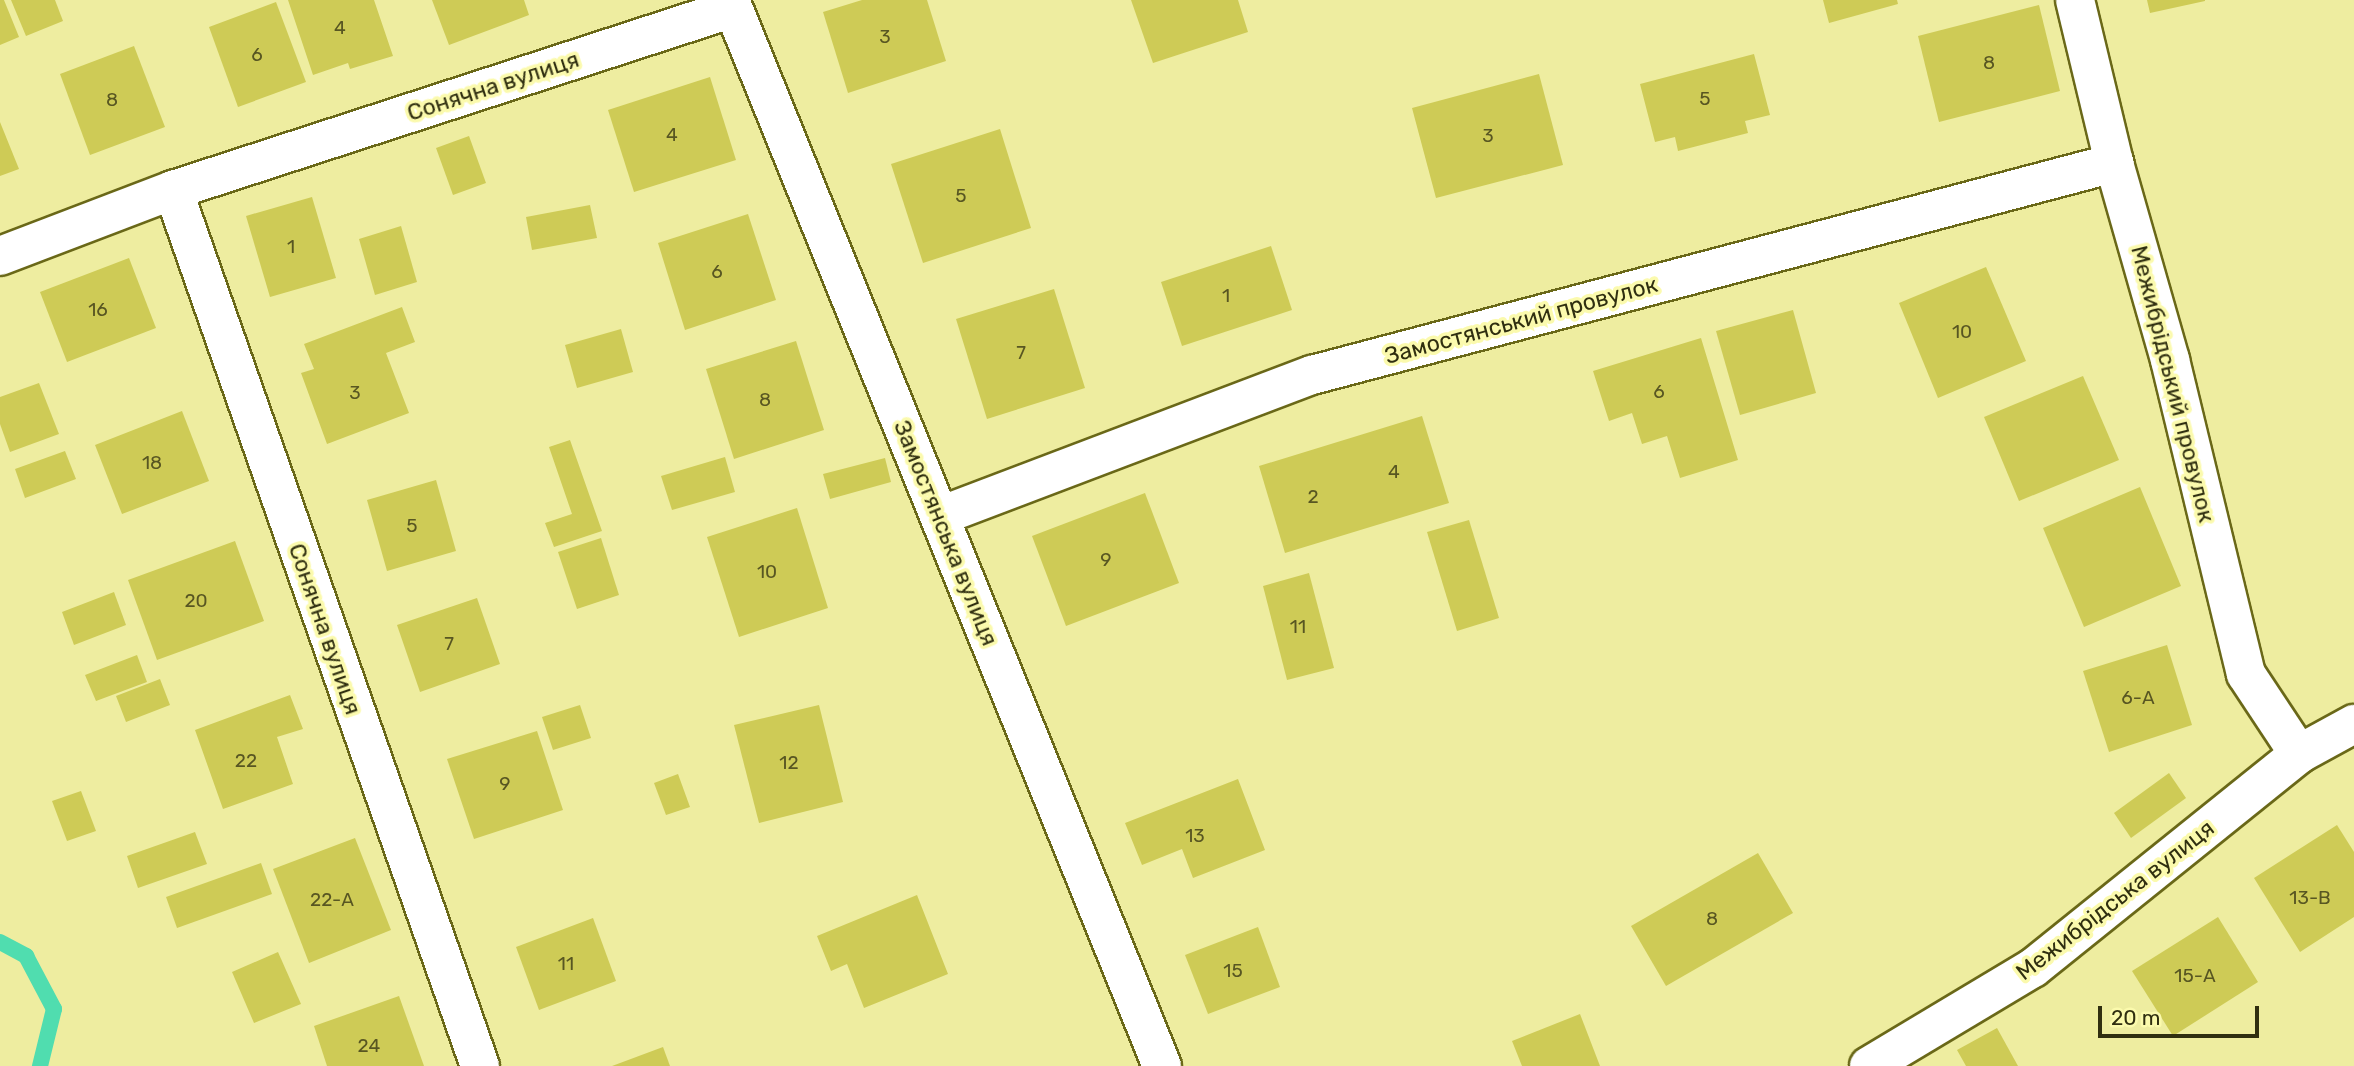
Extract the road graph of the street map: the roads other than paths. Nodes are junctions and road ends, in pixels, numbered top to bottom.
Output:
1 (2075, 0) edge
2 (731, 4) edge
3 (2114, 163) junction
4 (173, 190) junction
5 (0, 256) edge
6 (940, 516) junction
7 (2349, 738) edge
8 (2299, 754) junction
9 (480, 1066) edge
10 (1162, 1066) edge
11 (1869, 1066) edge

1 - 3 street, Межибрідський провулок
2 - 4 street, Сонячна вулиця
2 - 6 street, Замостянська вулиця
3 - 6 street, Замостянський провулок
3 - 8 street, Межибрідський провулок
4 - 5 street, Сонячна вулиця
4 - 9 street, Сонячна вулиця
6 - 10 street, Замостянська вулиця
7 - 8 street, Межибрідська вулиця
8 - 11 street, Межибрідська вулиця

